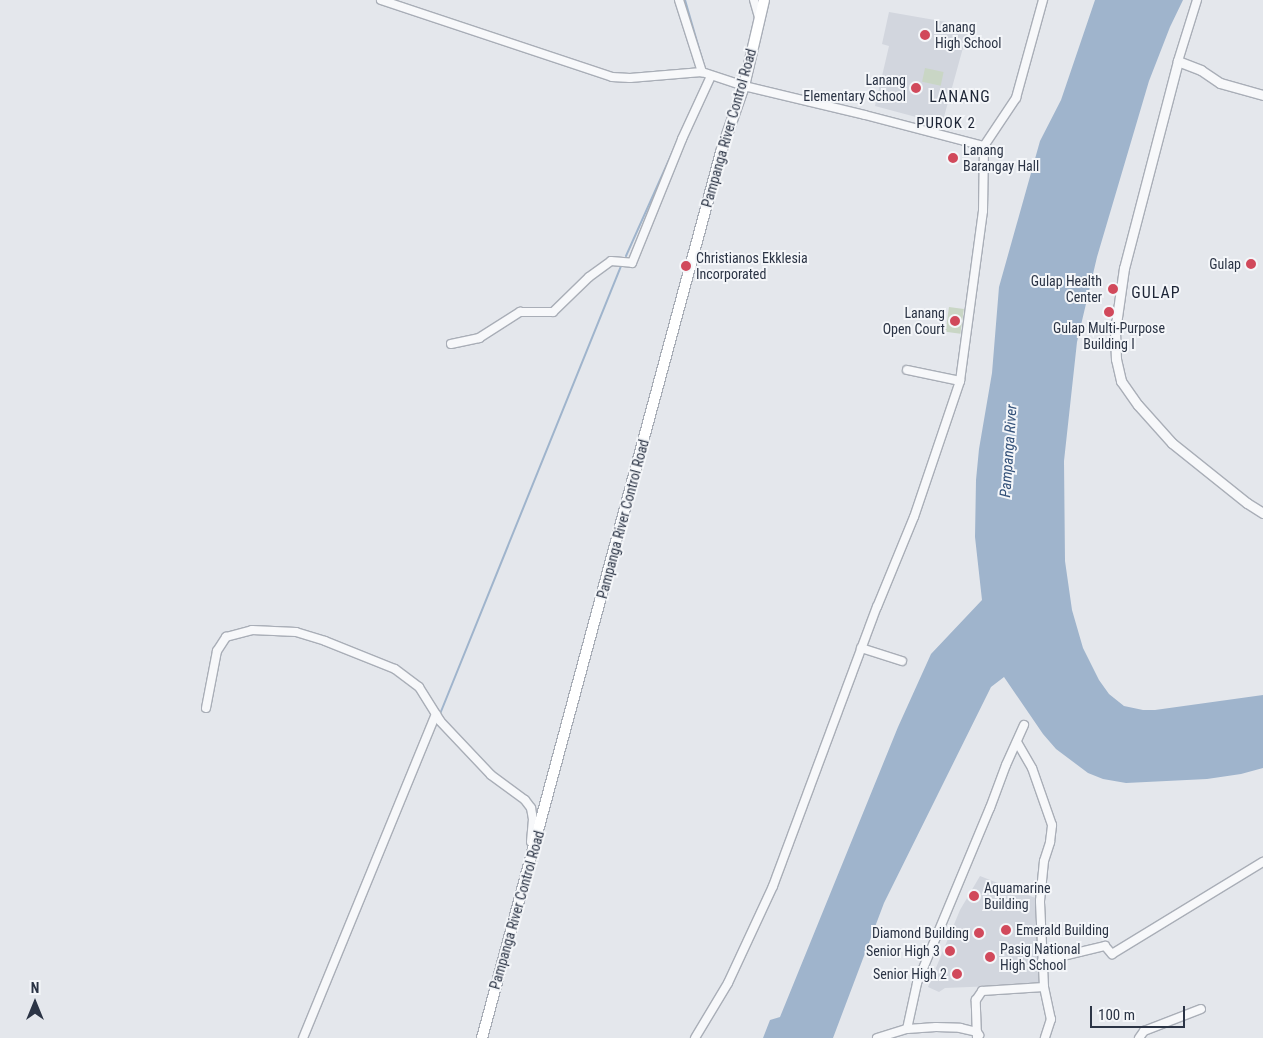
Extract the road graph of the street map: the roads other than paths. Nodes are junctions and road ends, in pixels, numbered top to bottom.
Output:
1 (381, 0) edge
2 (679, 0) edge
3 (754, 0) edge
4 (764, 0) edge
5 (1043, 0) edge
6 (1197, 0) edge
7 (759, 20) junction
8 (1178, 61) junction
9 (702, 72) junction
10 (711, 76) junction
11 (744, 86) junction
12 (1263, 95) edge
13 (984, 146) junction
14 (451, 344) dead end
15 (907, 370) dead end
16 (960, 381) junction
17 (1263, 512) edge
18 (861, 648) junction
19 (902, 662) dead end
20 (206, 708) dead end
21 (438, 717) junction
22 (1024, 725) dead end
23 (1018, 742) junction
24 (532, 859) junction
25 (1263, 862) edge
26 (1042, 961) junction
27 (1044, 988) junction
28 (1202, 1009) dead end
29 (907, 1030) junction
30 (978, 1036) edge
31 (302, 1038) edge
32 (482, 1038) edge
33 (695, 1038) edge
34 (877, 1038) edge
35 (1045, 1038) edge
36 (1139, 1038) edge

1 - 9 street
2 - 9 street
3 - 7 street
4 - 7 main road, Pampanga River Control Road
5 - 13 street
6 - 8 street
7 - 11 main road, Pampanga River Control Road
8 - 12 street
8 - 17 street
9 - 10 street
10 - 11 street
10 - 14 street
11 - 13 street
11 - 24 main road, Pampanga River Control Road
13 - 16 street
15 - 16 street
16 - 18 street
18 - 19 street
18 - 33 street
20 - 21 street
21 - 24 street
21 - 31 street
22 - 23 street
23 - 26 street
23 - 29 street
24 - 32 main road, Pampanga River Control Road
25 - 26 street
26 - 27 street
27 - 30 street
27 - 35 street
28 - 36 street
29 - 30 street
29 - 34 street

